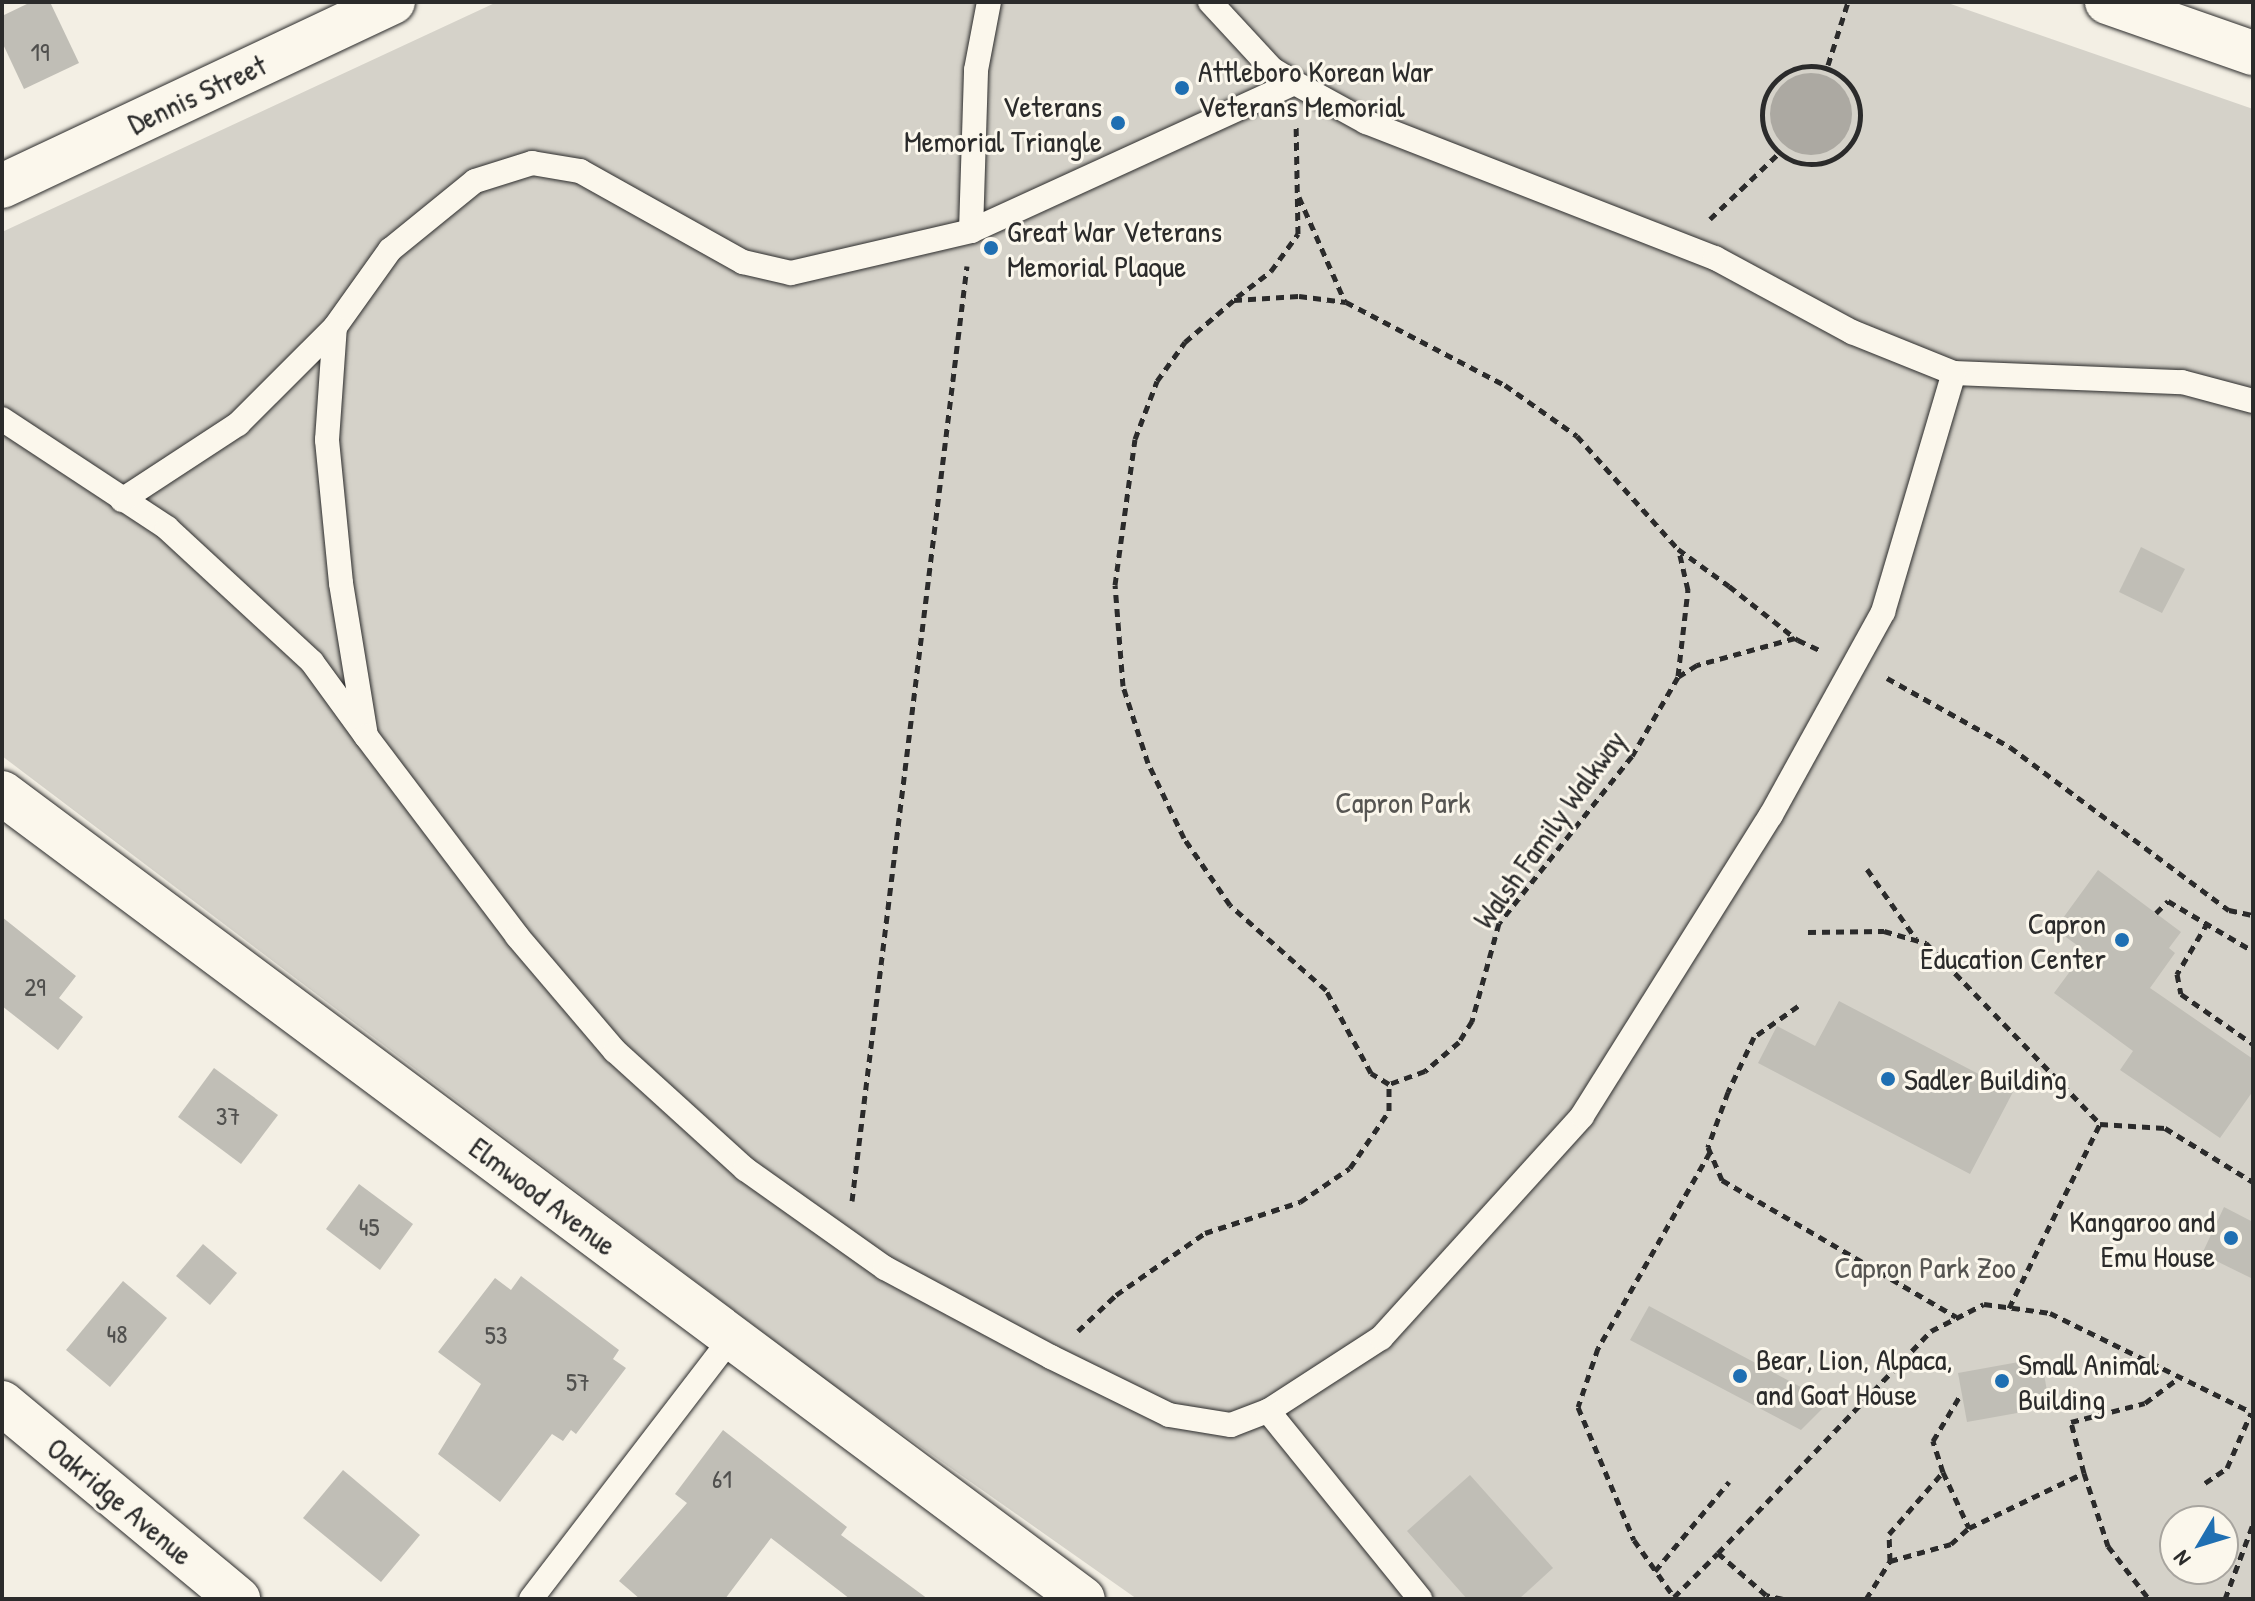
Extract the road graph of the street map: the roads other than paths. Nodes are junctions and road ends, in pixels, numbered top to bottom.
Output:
1 (393, 2) edge
2 (989, 2) edge
3 (1210, 2) edge
4 (2107, 2) edge
5 (2253, 53) edge
6 (1295, 83) junction
7 (2, 186) edge
8 (971, 231) junction
9 (335, 327) junction
10 (1954, 373) junction
11 (2253, 401) edge
12 (2, 419) edge
13 (122, 500) junction
14 (366, 736) junction
15 (2, 793) edge
16 (732, 1337) junction
17 (2, 1403) edge
18 (1268, 1411) junction
19 (238, 1599) edge
20 (531, 1599) edge
21 (1083, 1599) edge
22 (1420, 1599) edge

1 - 7 main road, Dennis Street
2 - 8 lane
3 - 6 lane
4 - 5 main road
6 - 8 lane
6 - 10 lane
8 - 9 lane
9 - 13 lane
9 - 14 lane
10 - 11 lane
10 - 18 lane
12 - 13 lane
13 - 14 lane
14 - 18 lane
15 - 16 main road, Elmwood Avenue
16 - 20 lane
16 - 21 main road, Elmwood Avenue
17 - 19 main road, Oakridge Avenue
18 - 22 lane

